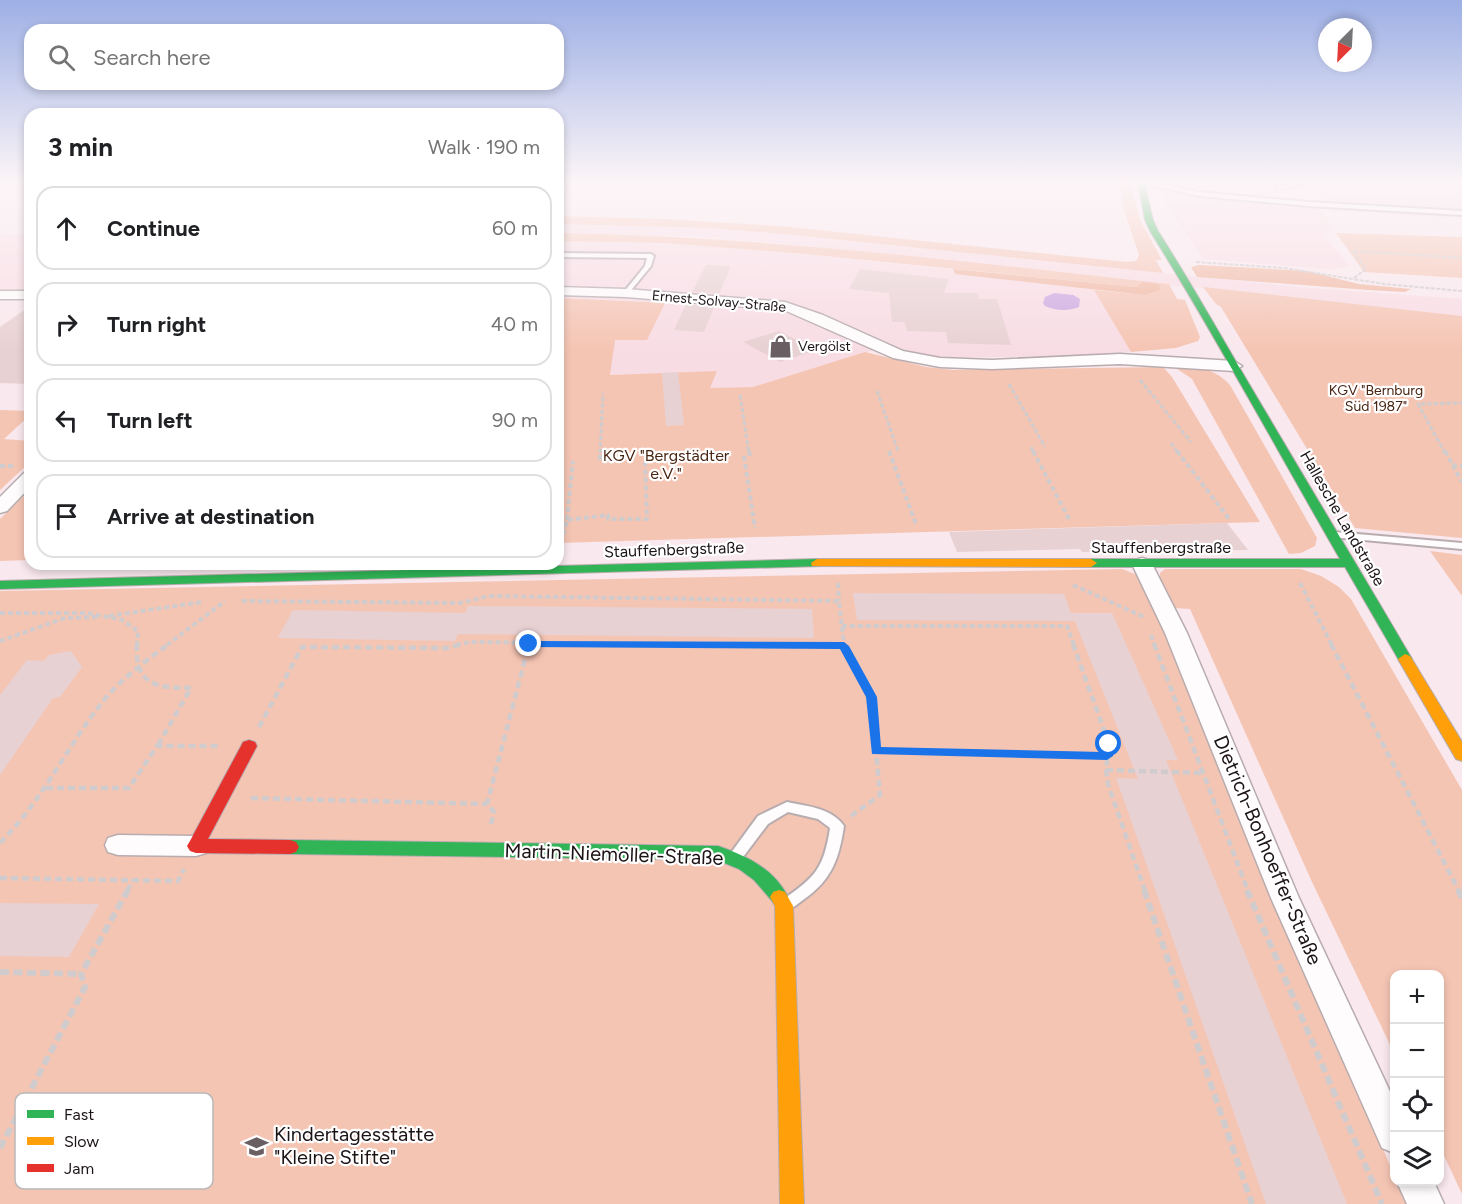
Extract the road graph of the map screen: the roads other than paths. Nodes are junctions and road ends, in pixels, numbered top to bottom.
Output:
1 (1159, 238) edge
2 (564, 255) edge
3 (564, 291) edge
4 (626, 293) junction
5 (0, 295) edge
6 (24, 295) edge
7 (1225, 351) junction
8 (1122, 359) junction
9 (1234, 366) junction
10 (24, 483) edge
11 (0, 507) edge
12 (1334, 535) junction
13 (1462, 546) edge
14 (1350, 563) junction
15 (1142, 564) junction
16 (564, 568) edge
17 (513, 570) edge
18 (0, 585) edge
19 (249, 746) road end
20 (1462, 755) edge
21 (118, 846) dead end
22 (196, 846) junction
23 (735, 858) junction
24 (784, 906) junction
25 (1393, 1132) edge
26 (1418, 1186) edge
27 (792, 1204) edge
28 (1426, 1204) edge

1 - 7 street, Hallesche Landstraße
2 - 4 lane
3 - 4 street, Ernest-Solvay-Straße
4 - 8 street, Ernest-Solvay-Straße
5 - 6 street
7 - 8 street, Ernest-Solvay-Straße
7 - 9 street, Hallesche Landstraße
8 - 9 street, Ernest-Solvay-Straße
9 - 12 street, Hallesche Landstraße
10 - 11 street
12 - 13 lane
12 - 14 street, Hallesche Landstraße
14 - 15 street, Stauffenbergstraße
14 - 20 street, Hallesche Landstraße
15 - 16 street, Stauffenbergstraße
15 - 25 street, Dietrich-Bonhoeffer-Straße
17 - 18 street, Stauffenbergstraße
19 - 22 street
21 - 22 street, Martin-Niemöller-Straße
22 - 23 street, Martin-Niemöller-Straße
23 - 24 street, Martin-Niemöller-Straße
23 - 24 lane
24 - 27 street, Martin-Niemöller-Straße
26 - 28 street

